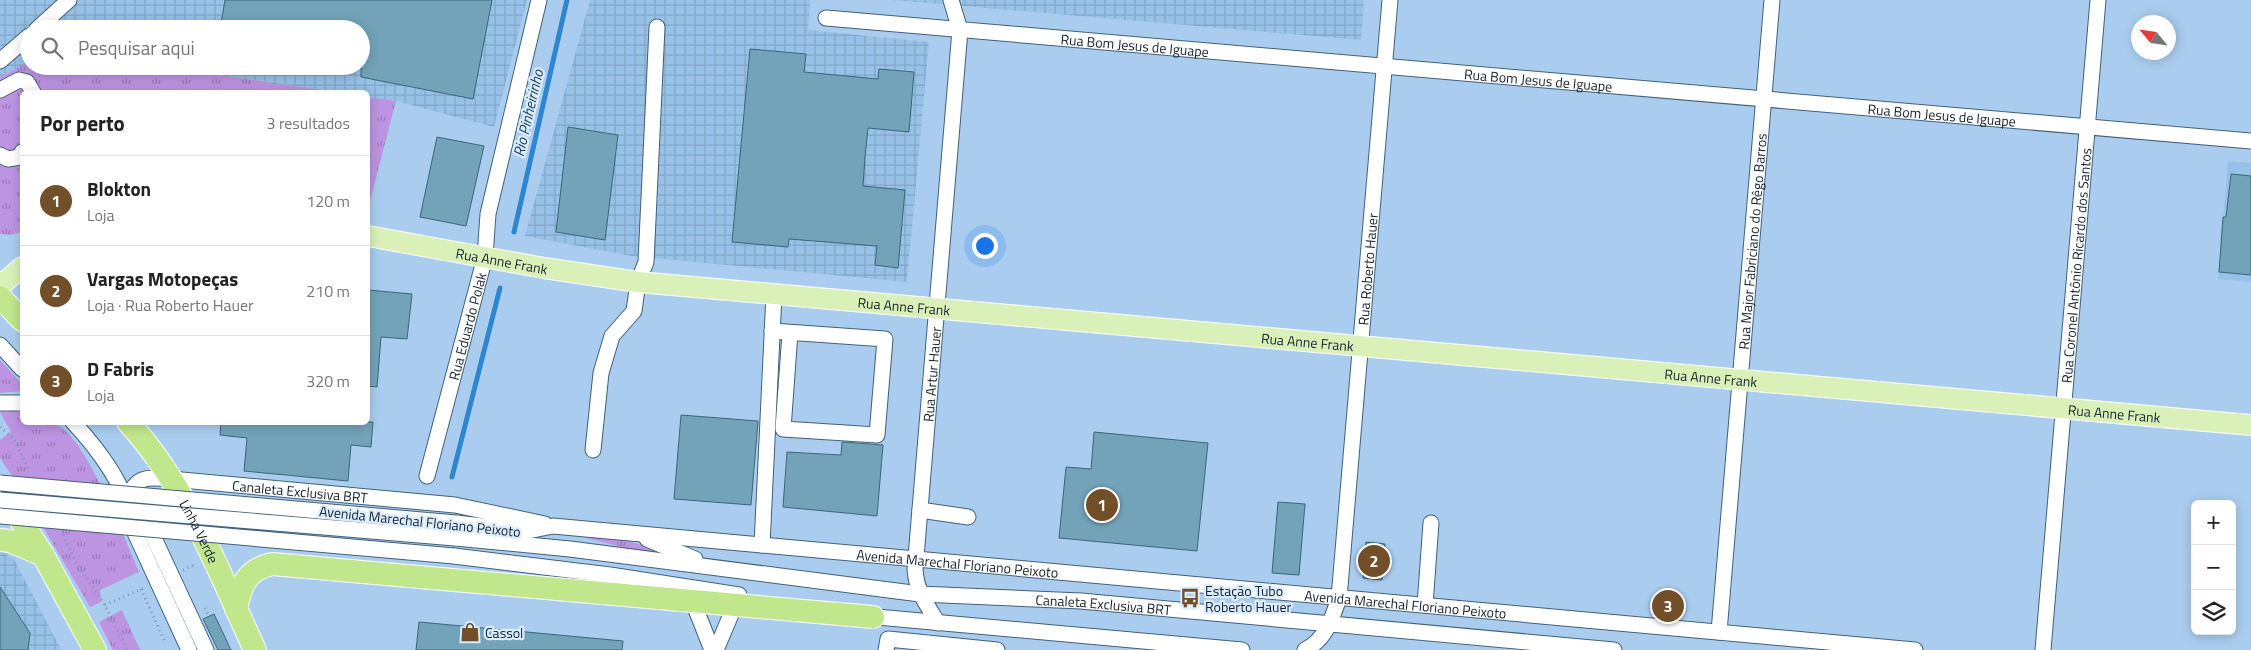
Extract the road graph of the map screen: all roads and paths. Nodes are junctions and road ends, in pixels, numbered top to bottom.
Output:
1 (69, 0) edge
2 (540, 0) edge
3 (951, 0) edge
4 (1390, 0) edge
5 (1772, 0) edge
6 (2098, 0) edge
7 (826, 18) dead end
8 (47, 20) edge
9 (657, 27) dead end
10 (960, 30) junction
11 (20, 44) edge
12 (0, 61) edge
13 (1384, 66) junction
14 (0, 90) edge
15 (32, 90) edge
16 (1763, 99) junction
17 (2087, 127) junction
18 (2251, 141) edge
19 (0, 155) edge
20 (20, 157) edge
21 (370, 236) edge
22 (485, 257) junction
23 (20, 269) edge
24 (638, 282) junction
25 (0, 286) edge
26 (774, 294) junction
27 (0, 297) edge
28 (937, 309) junction
29 (20, 318) edge
30 (772, 332) junction
31 (790, 333) junction
32 (0, 346) edge
33 (1360, 346) junction
34 (20, 367) edge
35 (1740, 380) junction
36 (0, 403) edge
37 (20, 403) edge
38 (2063, 408) junction
39 (76, 425) edge
40 (131, 425) edge
41 (2251, 425) edge
42 (593, 450) dead end
43 (427, 476) dead end
44 (171, 479) junction
45 (0, 483) edge
46 (0, 488) edge
47 (0, 500) edge
48 (128, 505) junction
49 (920, 510) junction
50 (484, 512) junction
51 (0, 516) edge
52 (968, 518) dead end
53 (1431, 523) dead end
54 (553, 526) junction
55 (493, 527) junction
56 (528, 531) junction
57 (632, 533) junction
58 (455, 538) junction
59 (0, 540) edge
60 (762, 545) junction
61 (570, 549) junction
62 (43, 555) junction
63 (916, 559) junction
64 (506, 562) junction
65 (714, 567) junction
66 (552, 590) junction
67 (920, 594) junction
68 (1339, 598) junction
69 (693, 602) junction
70 (735, 605) junction
71 (1425, 606) junction
72 (236, 609) junction
73 (873, 617) junction
74 (938, 623) junction
75 (1331, 624) junction
76 (1718, 632) junction
77 (164, 640) dead end
78 (95, 650) edge
79 (127, 650) edge
80 (189, 650) edge
81 (206, 650) edge
82 (254, 650) edge
83 (714, 650) edge
84 (886, 650) edge
85 (997, 650) edge
86 (1242, 650) edge
87 (1305, 650) edge
88 (1614, 650) edge
89 (1915, 650) edge
90 (2043, 650) edge

1 - 8 street
2 - 22 street, Rua Eduardo Polak
3 - 10 street
4 - 13 street, Rua Roberto Hauer
5 - 16 street, Rua Major Fabriciano do Rêgo Barros
6 - 17 street, Rua Coronel Antônio Ricardo dos Santos
7 - 10 street, Rua Bom Jesus de Iguape
9 - 24 street
10 - 13 street, Rua Bom Jesus de Iguape
10 - 28 street, Rua Artur Hauer
11 - 12 street
13 - 16 street, Rua Bom Jesus de Iguape
13 - 33 street, Rua Roberto Hauer
14 - 15 street
16 - 17 street, Rua Bom Jesus de Iguape
16 - 35 street, Rua Major Fabriciano do Rêgo Barros
17 - 18 street, Rua Bom Jesus de Iguape
17 - 38 street, Rua Coronel Antônio Ricardo dos Santos
19 - 20 street
21 - 22 main road, Rua Anne Frank
22 - 24 main road, Rua Anne Frank
22 - 43 street, Rua Eduardo Polak
23 - 25 main road
24 - 26 main road, Rua Anne Frank
24 - 42 street
26 - 28 main road, Rua Anne Frank
26 - 30 street
27 - 29 highway
28 - 33 main road, Rua Anne Frank
28 - 49 street, Rua Artur Hauer
30 - 31 street
30 - 60 street
31 - 31 street
32 - 34 street
33 - 35 main road, Rua Anne Frank
33 - 68 street, Rua Roberto Hauer
35 - 38 main road, Rua Anne Frank
35 - 76 street, Rua Major Fabriciano do Rêgo Barros
36 - 37 street
38 - 41 main road, Rua Anne Frank
38 - 90 street, Rua Coronel Antônio Ricardo dos Santos
39 - 48 street
40 - 44 highway, Linha Verde
44 - 48 street, Canaleta Exclusiva BRT
44 - 50 street, Canaleta Exclusiva BRT
44 - 72 highway, Linha Verde
45 - 55 street, Avenida Marechal Floriano Peixoto, bridge
46 - 62 highway
47 - 48 street, Canaleta Exclusiva BRT, bridge
48 - 58 street, Canaleta Exclusiva BRT, bridge
48 - 80 street
48 - 81 street
49 - 52 street
49 - 63 street, Rua Artur Hauer
50 - 54 street, Canaleta Exclusiva BRT
50 - 56 street, Canaleta Exclusiva BRT
51 - 64 street, bridge
53 - 71 street
54 - 56 street, Avenida Marechal Floriano Peixoto
54 - 57 street, Avenida Marechal Floriano Peixoto
55 - 56 street, Avenida Marechal Floriano Peixoto
55 - 58 street, Canaleta Exclusiva BRT
56 - 61 street, Canaleta Exclusiva BRT
57 - 60 street, Avenida Marechal Floriano Peixoto
57 - 65 street, Canaleta Exclusiva BRT
58 - 61 street, Canaleta Exclusiva BRT
59 - 62 highway
60 - 63 street, Avenida Marechal Floriano Peixoto
61 - 65 street, Canaleta Exclusiva BRT
62 - 78 highway
63 - 67 street, Rua Artur Hauer
63 - 68 street, Avenida Marechal Floriano Peixoto
64 - 66 street
64 - 73 street
65 - 67 street, Canaleta Exclusiva BRT
66 - 69 highway
66 - 72 highway
67 - 74 street, Rua Artur Hauer
67 - 75 street, Canaleta Exclusiva BRT
68 - 71 street, Avenida Marechal Floriano Peixoto
68 - 75 street, Rua Roberto Hauer
69 - 70 highway
69 - 83 street
70 - 73 highway
70 - 83 street
71 - 76 street, Avenida Marechal Floriano Peixoto
72 - 82 highway, Linha Verde
73 - 74 street
74 - 86 street
75 - 87 street
75 - 88 street, Canaleta Exclusiva BRT
76 - 89 street, Avenida Marechal Floriano Peixoto
77 - 79 path
84 - 85 street

